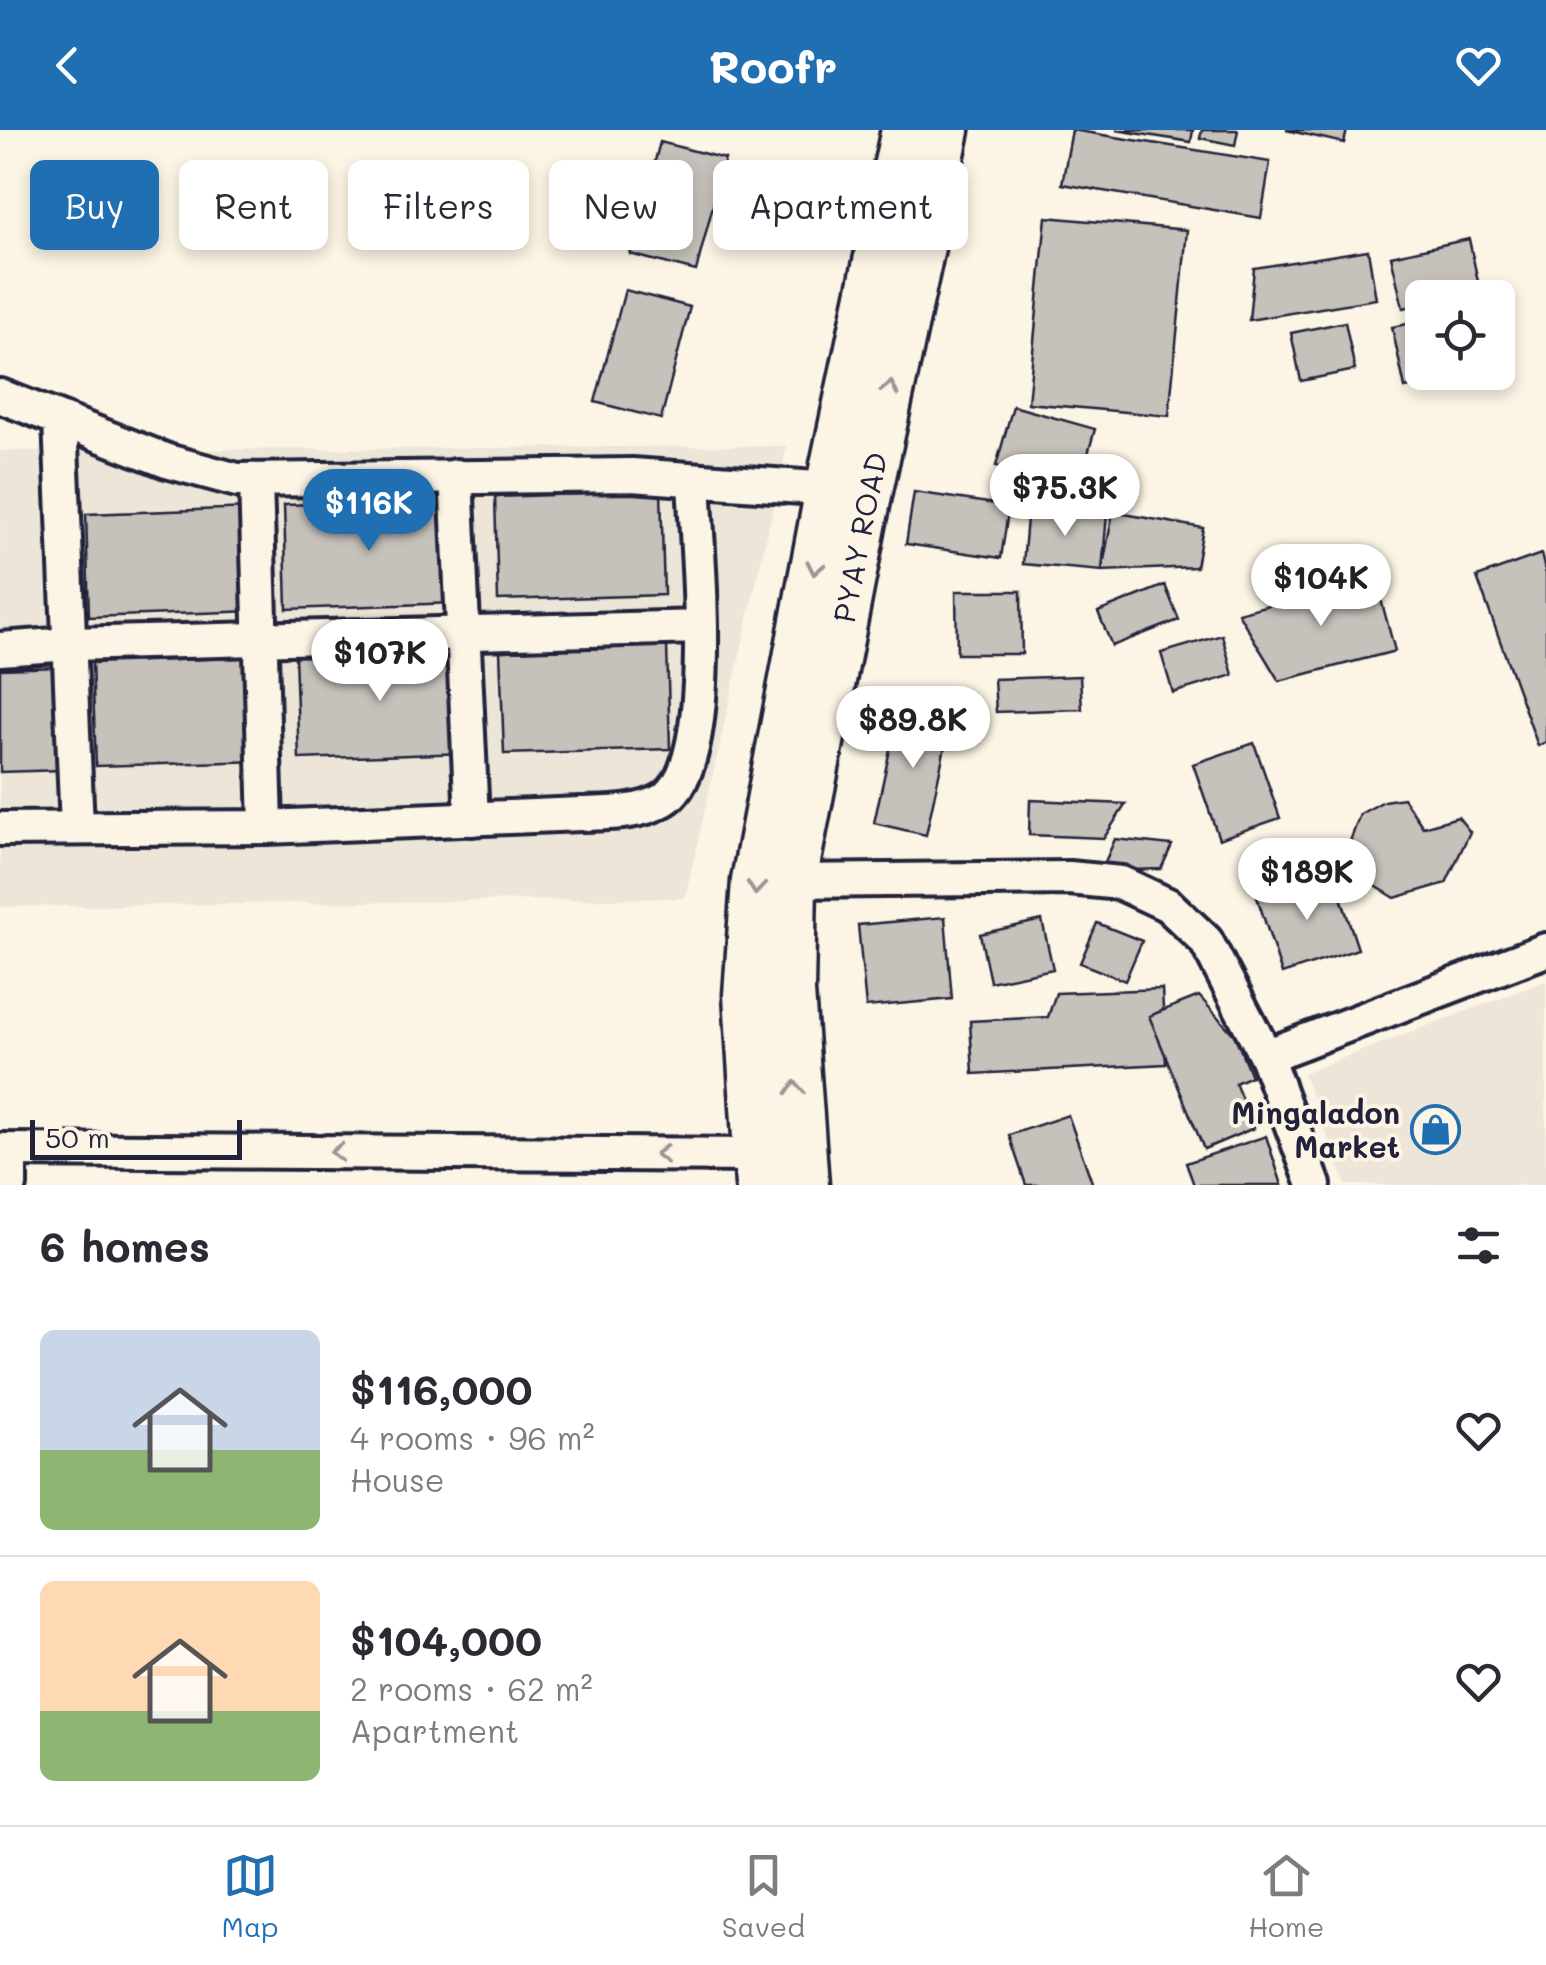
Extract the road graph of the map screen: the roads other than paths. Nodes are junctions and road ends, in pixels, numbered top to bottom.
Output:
1 (906, 130) edge
2 (946, 130) edge
3 (0, 396) edge
4 (60, 420) junction
5 (456, 476) junction
6 (256, 480) junction
7 (694, 480) junction
8 (830, 488) junction
9 (701, 628) junction
10 (464, 634) junction
11 (261, 640) junction
12 (70, 644) junction
13 (0, 649) edge
14 (472, 819) junction
15 (0, 828) edge
16 (77, 828) junction
17 (266, 828) junction
18 (792, 881) junction
19 (1546, 950) edge
20 (1266, 1056) junction
21 (5, 1150) edge
22 (760, 1170) edge
23 (10, 1185) edge
24 (804, 1185) edge
25 (1314, 1185) edge

1 - 8 highway, PYAY ROAD
18 -> 2 highway, PYAY ROAD
3 - 4 street
4 - 6 street
4 - 12 street
5 - 6 street
5 - 7 street
5 - 10 street
6 - 11 street
7 - 8 street
7 - 9 street
8 -> 22 highway, PYAY ROAD
9 - 10 street
9 - 14 street
10 - 11 street
10 - 14 street
11 - 12 street
11 - 17 street
12 - 13 street
12 - 16 street
14 - 17 street
15 - 16 street
16 - 17 street
18 - 20 street
24 -> 18 highway, PYAY ROAD
19 - 20 street
20 - 25 street
22 -> 21 street
21 - 23 street

